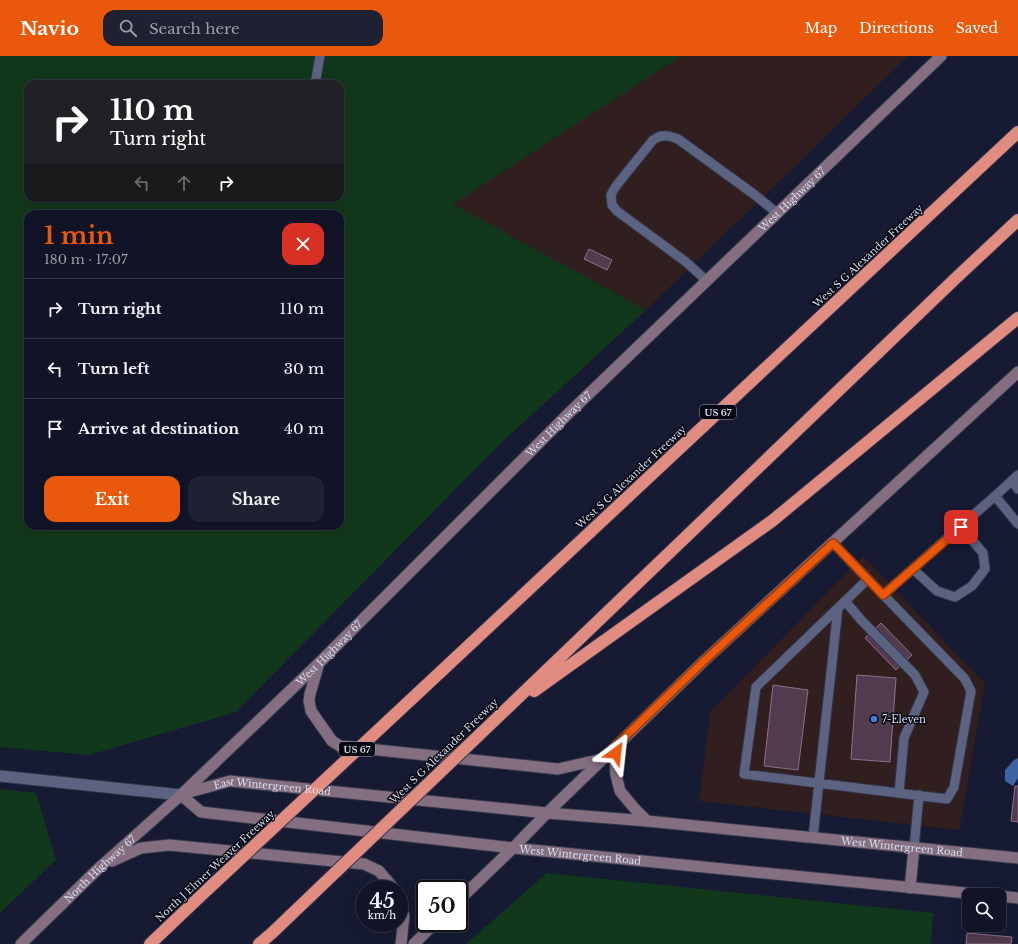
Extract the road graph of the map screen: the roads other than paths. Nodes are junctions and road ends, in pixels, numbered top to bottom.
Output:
1 (320, 56) edge
2 (941, 56) edge
3 (316, 80) edge
4 (1018, 132) edge
5 (777, 213) junction
6 (1018, 220) edge
7 (707, 280) junction
8 (1018, 318) edge
9 (1018, 372) edge
10 (1015, 478) edge
11 (1018, 489) edge
12 (995, 496) junction
13 (1018, 524) edge
14 (961, 527) junction
15 (833, 543) junction
16 (913, 569) junction
17 (868, 580) junction
18 (883, 595) junction
19 (846, 601) junction
20 (838, 608) junction
21 (319, 663) junction
22 (499, 716) junction
23 (618, 744) junction
24 (602, 759) junction
25 (0, 776) edge
26 (819, 783) junction
27 (899, 793) junction
28 (180, 795) junction
29 (919, 795) junction
30 (296, 806) joint
31 (547, 813) junction
32 (647, 821) junction
33 (813, 837) junction
34 (513, 848) junction
35 (914, 848) junction
36 (1018, 858) edge
37 (100, 867) junction
38 (387, 880) edge
39 (910, 888) junction
40 (468, 891) edge
41 (962, 893) edge
42 (1006, 897) edge
43 (1018, 898) edge
44 (402, 932) edge
45 (426, 932) edge
46 (21, 944) edge
47 (148, 944) edge
48 (260, 944) edge
49 (401, 944) edge
50 (414, 944) edge

1 - 3 lane
2 - 5 main road, West Highway 67
4 - 30 highway, West S G Alexander Freeway / US 67, bridge
5 - 7 main road, West Highway 67
5 - 7 lane
6 - 22 highway, West S G Alexander Freeway
7 - 21 main road, West Highway 67
8 - 22 highway
9 - 15 main road
10 - 11 lane
10 - 12 lane
12 - 13 lane
12 - 14 lane
14 - 16 lane
14 - 16 lane
15 - 17 lane
15 - 23 main road
16 - 18 lane
17 - 18 lane
17 - 19 lane
18 - 29 lane
19 - 20 lane
19 - 27 lane
20 - 26 lane
20 - 26 lane
21 - 24 main road
21 - 28 main road, West Highway 67
22 - 48 highway, West S G Alexander Freeway, bridge
23 - 24 main road
23 - 32 main road
24 - 31 main road
25 - 28 street, East Wintergreen Road
26 - 27 lane
26 - 33 lane
27 - 29 lane
28 - 31 main road, East Wintergreen Road
28 - 34 main road, West Wintergreen Road
28 - 37 main road, North Highway 67
29 - 35 lane
30 - 47 highway, North J Elmer Weaver Freeway / US 67, bridge
31 - 32 main road, West Wintergreen Road
31 - 34 main road
32 - 33 main road, West Wintergreen Road
33 - 35 main road, West Wintergreen Road
34 - 39 main road, West Wintergreen Road
34 - 40 main road
35 - 36 main road, West Wintergreen Road
35 - 39 main road
37 - 38 main road
37 - 46 main road, North Highway 67
39 - 41 main road, West Wintergreen Road
42 - 43 main road
44 - 49 main road
45 - 50 main road

